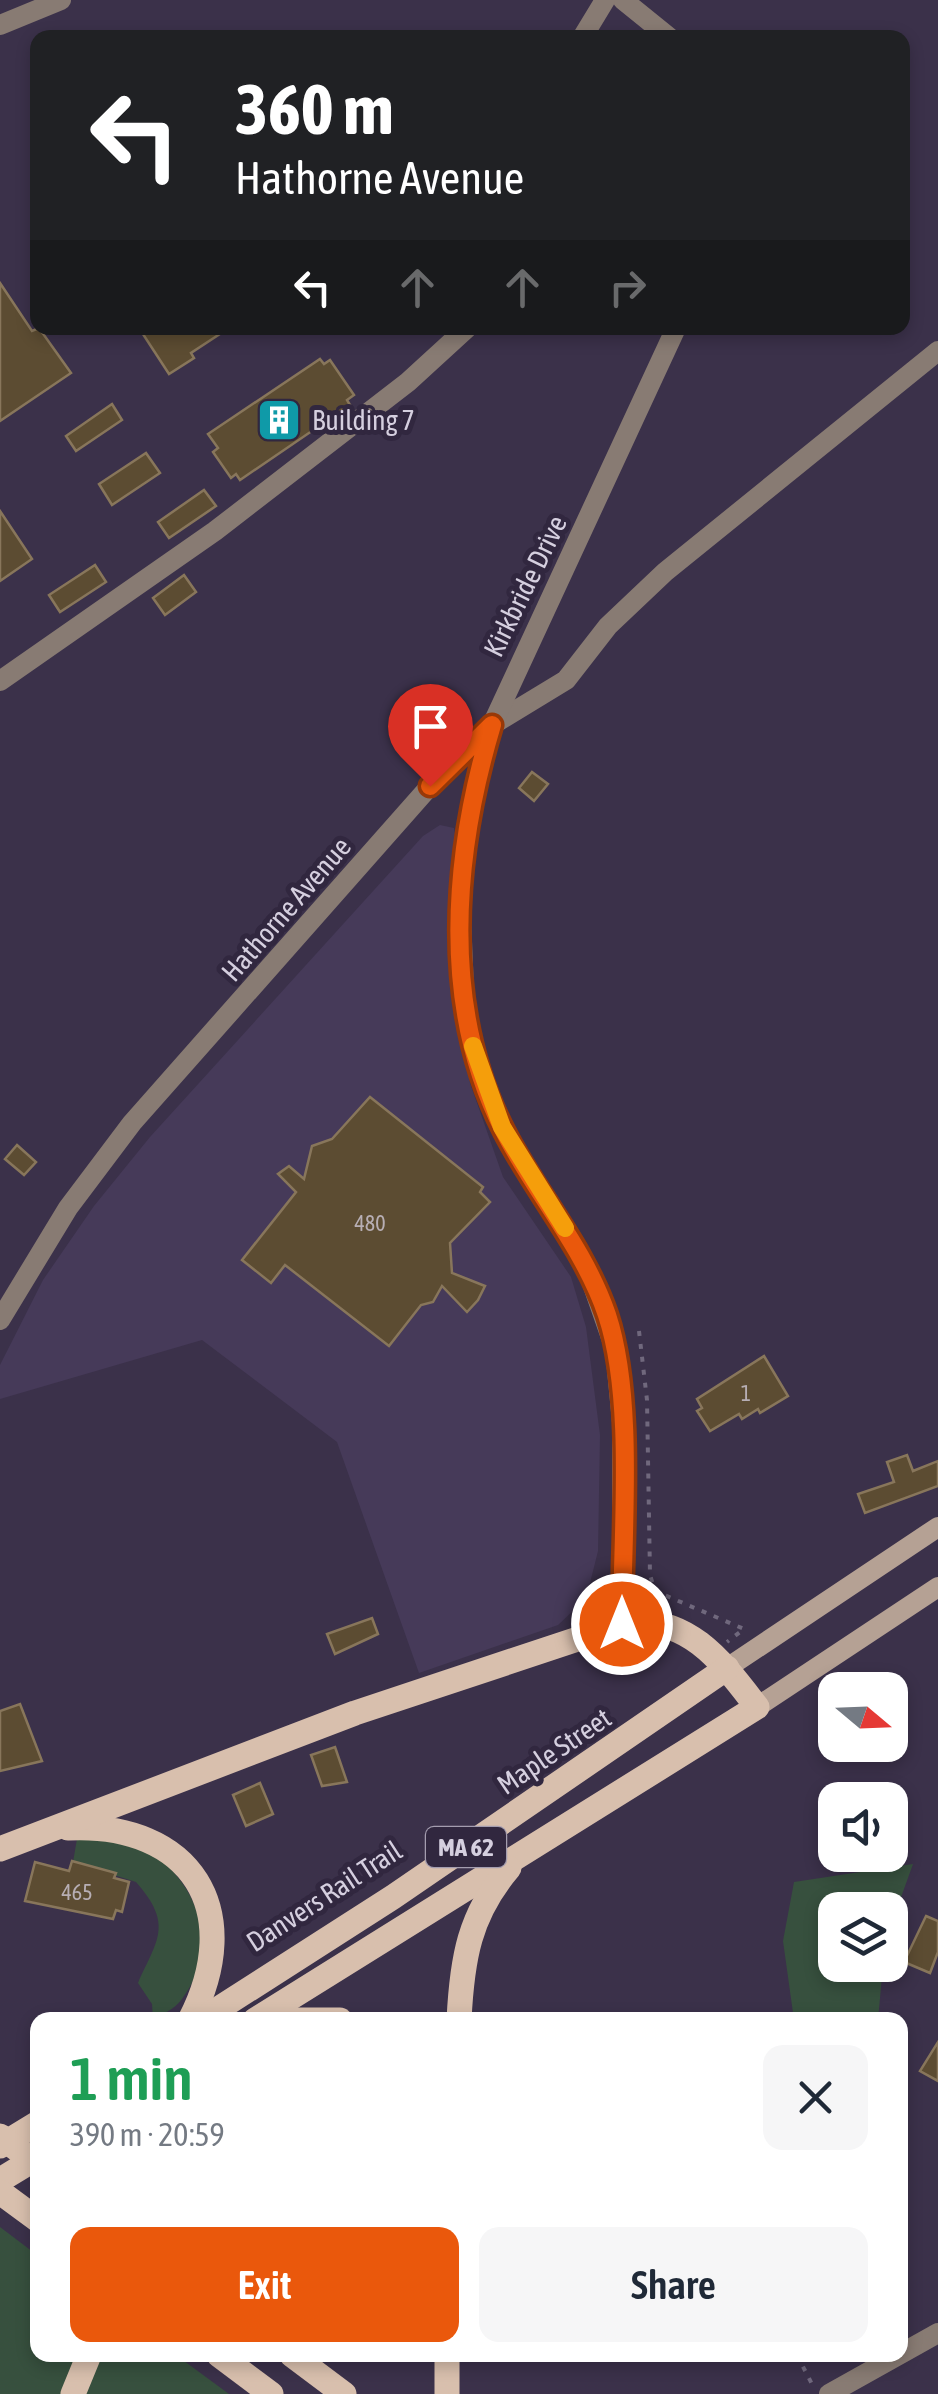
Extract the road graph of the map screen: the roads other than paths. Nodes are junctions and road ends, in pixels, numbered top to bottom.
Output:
1 (61, 0) edge
2 (605, 0) edge
3 (624, 0) edge
4 (0, 25) edge
5 (587, 30) edge
6 (660, 30) edge
7 (459, 335) edge
8 (673, 335) edge
9 (938, 351) edge
10 (0, 682) edge
11 (492, 725) junction
12 (0, 1320) edge
13 (938, 1526) edge
14 (938, 1587) edge
15 (622, 1624) junction
16 (720, 1660) junction
17 (757, 1707) junction
18 (43, 1832) junction
19 (530, 1847) junction
20 (0, 1849) edge
21 (194, 2012) edge
22 (213, 2012) edge
23 (268, 2012) edge
24 (460, 2012) edge
25 (30, 2128) edge
26 (0, 2136) edge
27 (0, 2146) edge
28 (30, 2159) edge
29 (30, 2164) edge
30 (2, 2189) edge
31 (30, 2213) edge
32 (938, 2333) edge
33 (908, 2350) edge
34 (86, 2362) edge
35 (228, 2362) edge
36 (301, 2362) edge
37 (447, 2362) edge
38 (886, 2362) edge
39 (73, 2394) edge
40 (271, 2394) edge
41 (344, 2394) edge
42 (447, 2394) edge
43 (828, 2394) edge

1 - 4 street
2 - 5 street
3 - 6 street
7 - 10 street
8 - 11 street, Kirkbride Drive
9 - 11 street, Hathorne Avenue
11 - 12 street, Hathorne Avenue
11 - 15 street, Kirkbride Drive
13 - 16 main road, Maple Street / MA 62
14 - 17 main road, MA 62
15 - 16 main road
15 - 18 main road
16 - 17 main road
16 - 22 main road, Maple Street / MA 62
17 - 19 main road, MA 62
18 - 20 main road
18 - 21 main road
19 - 23 main road, MA 62
19 - 24 main road
25 - 27 main road
26 - 28 main road, bridge
29 - 30 main road
30 - 31 main road
32 - 33 street
34 - 39 main road
35 - 40 main road
36 - 41 main road
37 - 42 main road
38 - 43 street

